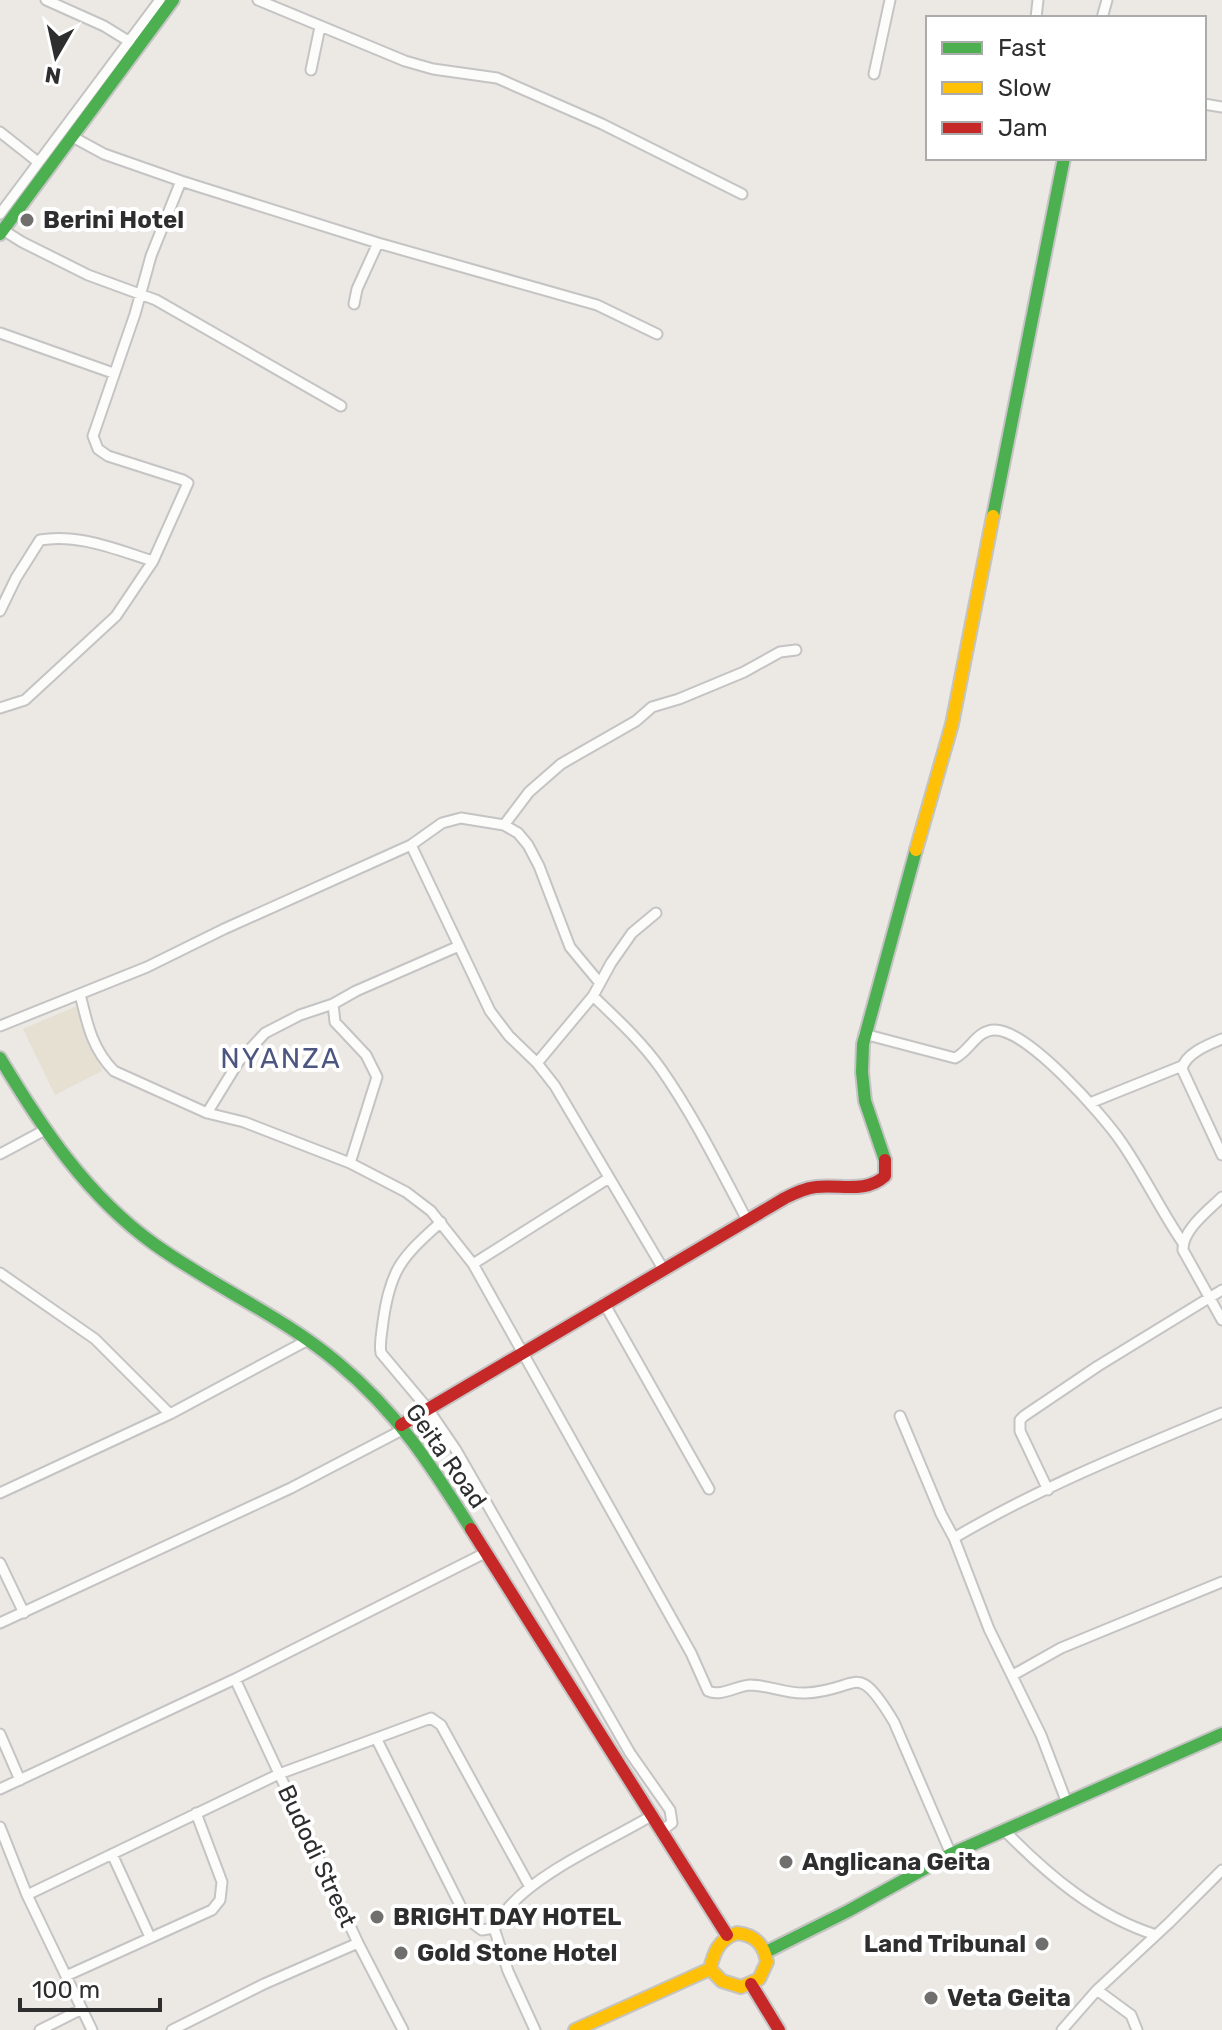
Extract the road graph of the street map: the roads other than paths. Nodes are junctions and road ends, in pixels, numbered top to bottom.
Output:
1 (46, 0) edge
2 (160, 0) edge
3 (173, 0) edge
4 (258, 0) edge
5 (890, 0) edge
6 (320, 27) junction
7 (130, 42) junction
8 (311, 70) dead end
9 (874, 74) dead end
10 (0, 132) edge
11 (71, 136) junction
12 (1064, 160) edge
13 (38, 162) junction
14 (181, 181) junction
15 (742, 194) dead end
16 (0, 214) edge
17 (2, 232) edge
18 (378, 243) junction
19 (141, 294) junction
20 (354, 304) dead end
21 (0, 333) edge
22 (657, 334) dead end
23 (113, 373) junction
24 (341, 406) dead end
25 (153, 561) junction
26 (0, 611) edge
27 (796, 650) dead end
28 (0, 708) edge
29 (504, 825) junction
30 (411, 845) junction
31 (656, 913) dead end
32 (459, 946) junction
33 (599, 982) junction
34 (80, 994) junction
35 (593, 996) junction
36 (333, 1004) junction
37 (0, 1026) edge
38 (864, 1034) junction
39 (1222, 1039) edge
40 (0, 1058) edge
41 (537, 1063) junction
42 (1182, 1066) junction
43 (1090, 1103) junction
44 (207, 1113) junction
45 (43, 1131) junction
46 (0, 1154) edge
47 (1222, 1155) edge
48 (350, 1163) junction
49 (609, 1178) junction
50 (1222, 1197) edge
51 (747, 1220) junction
52 (441, 1222) junction
53 (1183, 1243) junction
54 (473, 1264) junction
55 (662, 1267) junction
56 (0, 1273) edge
57 (1222, 1290) edge
58 (1209, 1297) junction
59 (604, 1303) junction
60 (1222, 1320) edge
61 (308, 1340) junction
62 (523, 1354) junction
63 (428, 1409) junction
64 (1222, 1413) edge
65 (170, 1414) junction
66 (900, 1416) dead end
67 (402, 1427) junction
68 (709, 1489) dead end
69 (1048, 1490) junction
70 (0, 1493) edge
71 (954, 1538) junction
72 (485, 1553) junction
73 (0, 1563) edge
74 (1222, 1582) edge
75 (24, 1613) junction
76 (0, 1623) edge
77 (1013, 1675) junction
78 (235, 1679) junction
79 (0, 1734) edge
80 (1222, 1734) edge
81 (377, 1740) junction
82 (279, 1774) junction
83 (20, 1780) junction
84 (0, 1789) edge
85 (1067, 1803) junction
86 (196, 1813) junction
87 (651, 1816) junction
88 (0, 1827) edge
89 (661, 1831) junction
90 (1005, 1831) junction
91 (112, 1854) junction
92 (951, 1854) junction
93 (1222, 1870) edge
94 (530, 1887) junction
95 (27, 1895) junction
96 (494, 1928) junction
97 (727, 1935) junction
98 (1156, 1935) junction
99 (150, 1937) junction
100 (358, 1943) junction
101 (766, 1952) junction
102 (710, 1969) junction
103 (66, 1976) junction
104 (751, 1984) junction
105 (1097, 1990) junction
106 (82, 2009) junction
107 (40, 2030) edge
108 (92, 2030) edge
109 (172, 2030) edge
110 (403, 2030) edge
111 (535, 2030) edge
112 (575, 2030) edge
113 (779, 2030) edge
114 (1062, 2030) edge
115 (1137, 2030) edge

1 - 7 street
2 - 7 street
3 - 11 main road
4 - 6 street
5 - 9 street
6 - 8 street
6 - 15 street
7 - 13 street
10 - 13 street
11 - 14 street
11 - 17 main road
12 - 38 main road
13 - 16 street
14 - 18 street
14 - 19 street
17 - 19 street
18 - 20 street
18 - 22 street
19 - 23 street
19 - 24 street
21 - 23 street
23 - 25 street
25 - 26 street
25 - 28 street
27 - 29 street
29 - 30 street
29 - 33 street
30 - 32 street
30 - 34 street
31 - 33 street
32 - 36 street
32 - 41 street
33 - 35 street
34 - 37 street
34 - 44 street
35 - 41 street
35 - 51 street
36 - 44 street
36 - 48 street
38 - 43 street
38 - 51 main road
39 - 42 street
40 - 45 main road, Geita Road
41 - 49 street
42 - 43 street
42 - 47 street
43 - 53 street
44 - 48 street
45 - 46 street
45 - 61 main road, Geita Road
48 - 52 street
49 - 54 street
49 - 55 street
50 - 53 street
51 - 55 main road
52 - 54 street
52 - 63 street
53 - 58 street
54 - 62 street
55 - 59 main road
56 - 65 street
57 - 58 street
58 - 60 street
58 - 69 street
59 - 62 main road
59 - 68 street
61 - 65 street
61 - 67 main road, Geita Road
62 - 63 main road
62 - 92 street
63 - 67 main road
63 - 89 street
64 - 69 street
65 - 70 street
66 - 71 street
67 - 72 main road, Geita Road
67 - 75 street
69 - 71 street
71 - 77 street
72 - 78 street
72 - 87 main road, Geita Road
73 - 75 street
74 - 77 street
75 - 76 street
77 - 85 street
78 - 82 street, Budodi Street
78 - 83 street
79 - 83 street
80 - 85 main road
81 - 82 street
81 - 94 street
81 - 96 street
82 - 86 street
82 - 100 street, Budodi Street
83 - 84 street
85 - 90 main road
86 - 91 street
86 - 99 street
87 - 89 main road, Geita Road
87 - 94 street
88 - 95 street
89 - 97 main road, Geita Road
90 - 92 main road
90 - 98 street
91 - 95 street
91 - 99 street
92 - 101 main road
93 - 98 street
94 - 96 street
95 - 103 street
96 - 111 street
97 - 101 main road
97 - 102 main road
98 - 105 street
99 - 103 street
100 - 109 street
100 - 110 street, Budodi Street
101 - 104 main road
102 - 104 main road
102 - 112 main road
103 - 106 street
104 - 113 main road
105 - 114 street
105 - 115 street
106 - 107 street
106 - 108 street

